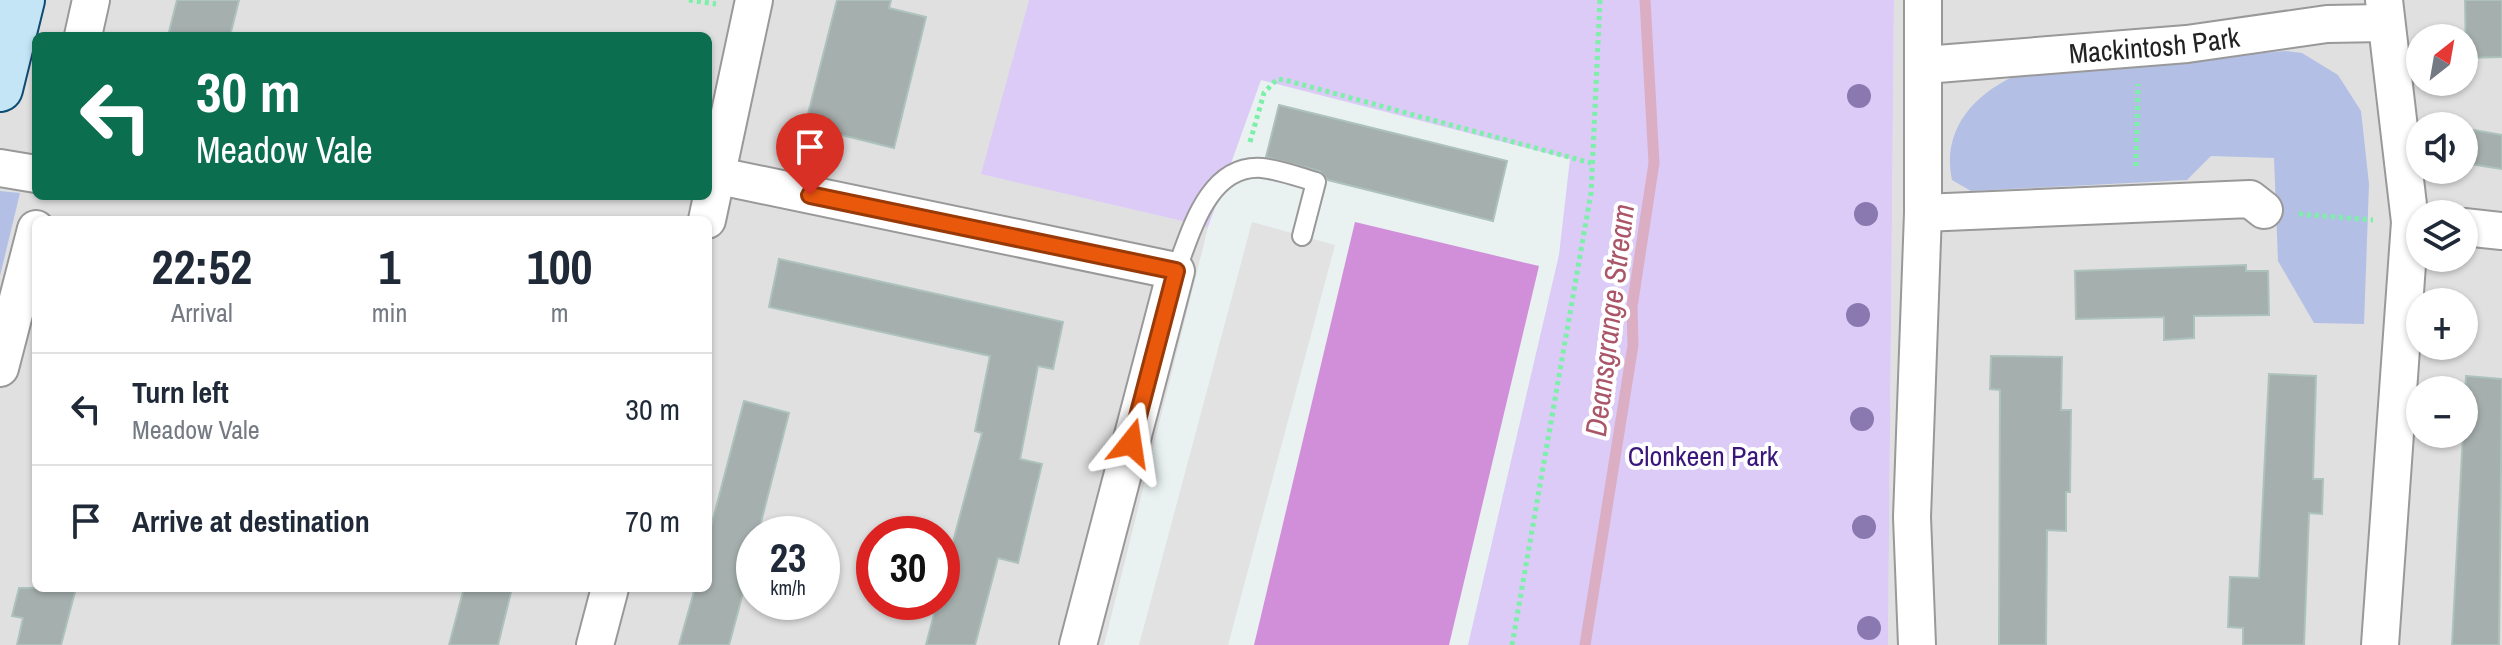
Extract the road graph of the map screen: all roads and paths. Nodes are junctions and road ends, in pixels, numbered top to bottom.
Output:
1 (22, 0) edge
2 (91, 0) edge
3 (754, 0) edge
4 (1600, 0) edge
5 (1923, 0) edge
6 (2384, 12) edge
7 (84, 32) edge
8 (2139, 47) junction
9 (1925, 65) junction
10 (0, 89) edge
11 (1591, 163) junction
12 (0, 168) edge
13 (1241, 171) junction
14 (32, 173) edge
15 (719, 176) junction
16 (2412, 200) edge
17 (2135, 203) junction
18 (2264, 210) joint
19 (1923, 213) junction
20 (708, 216) edge
21 (2406, 222) edge
22 (2478, 228) edge
23 (2502, 231) edge
24 (1302, 236) dead end
25 (32, 244) edge
26 (1176, 271) junction
27 (2411, 272) edge
28 (0, 368) edge
29 (609, 592) edge
30 (595, 645) edge
31 (1078, 645) edge
32 (1512, 645) edge
33 (1917, 645) edge
34 (2380, 645) edge

1 - 10 main road
2 - 7 street
3 - 15 street
4 - 11 path
5 - 9 street
6 - 8 street, Mackintosh Park
6 - 16 street, Mackintosh Park
8 - 9 street, Mackintosh Park
8 - 17 path
9 - 19 street
11 - 13 path
11 - 32 path
12 - 14 street
13 - 24 lane
13 - 26 lane
15 - 20 street
15 - 26 street
17 - 18 street
17 - 19 street
18 - 21 path
19 - 33 street
22 - 23 street
25 - 28 street
26 - 31 street
27 - 34 street, Mackintosh Park
29 - 30 street

